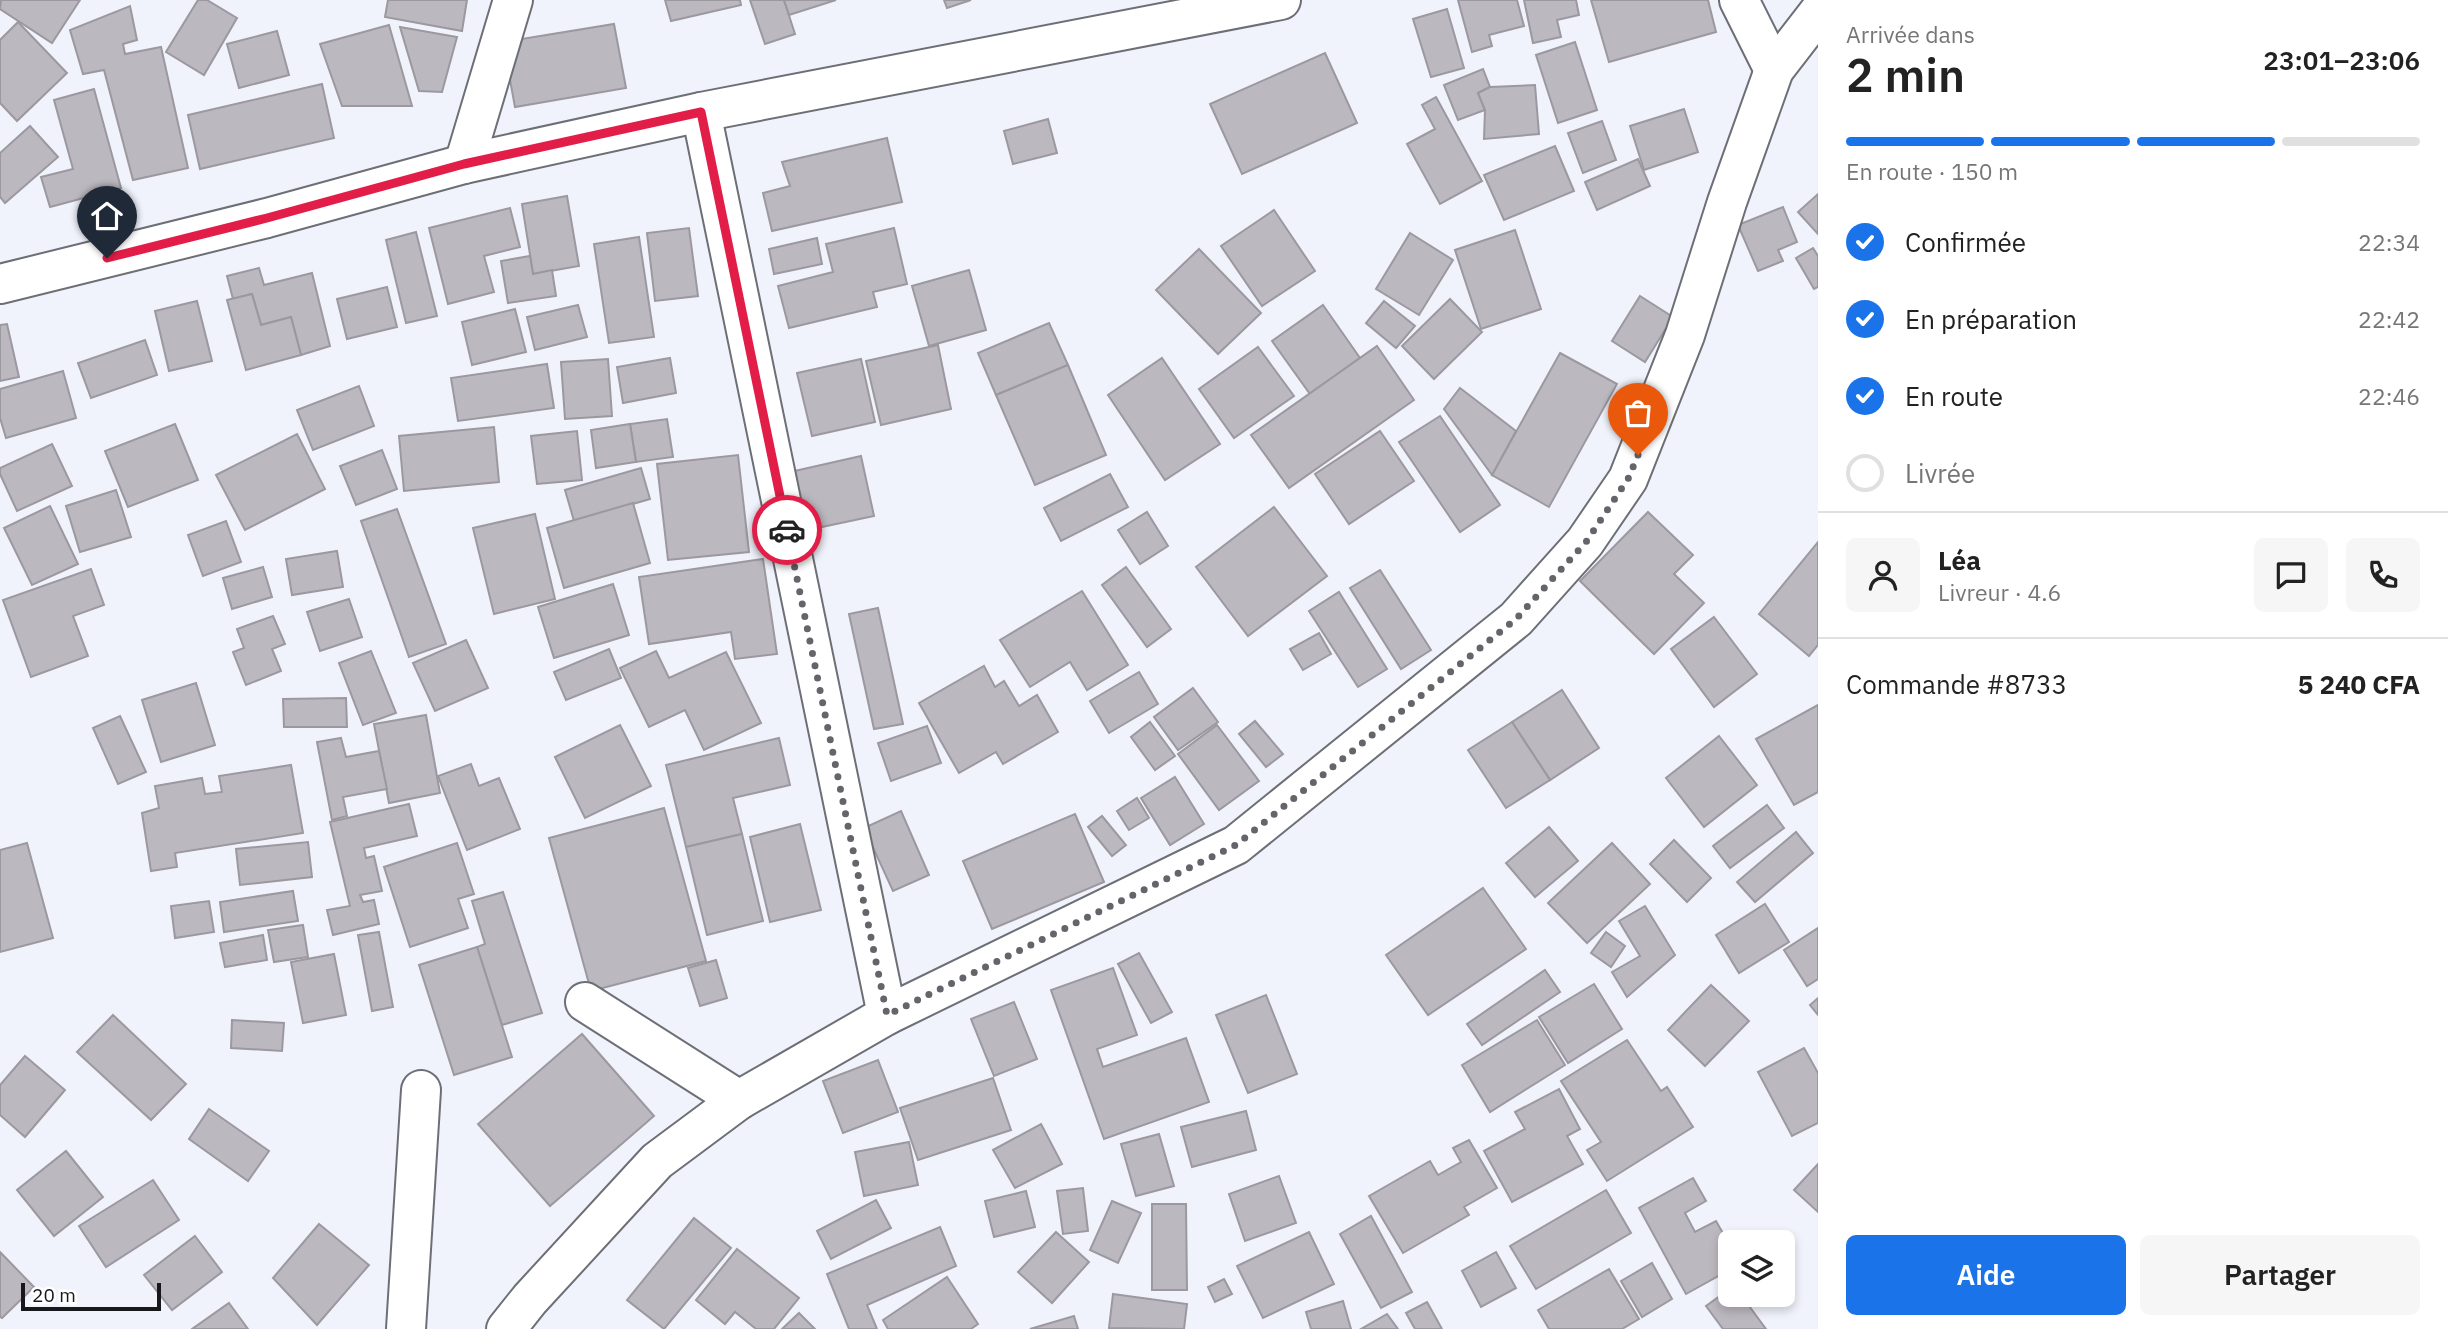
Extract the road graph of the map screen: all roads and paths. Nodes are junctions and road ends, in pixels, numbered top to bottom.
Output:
1 (513, 0) edge
2 (1281, 0) edge
3 (1739, 0) edge
4 (1818, 13) edge
5 (1774, 70) junction
6 (701, 112) junction
7 (464, 164) junction
8 (0, 284) edge
9 (585, 1002) dead end
10 (887, 1015) junction
11 (421, 1090) dead end
12 (739, 1100) junction
13 (406, 1329) edge
14 (506, 1329) edge

1 - 7 street
2 - 6 street
3 - 5 street
4 - 5 street
5 - 10 street
6 - 7 street
6 - 10 street
7 - 8 street
9 - 12 street
10 - 12 street
11 - 13 street
12 - 14 street

